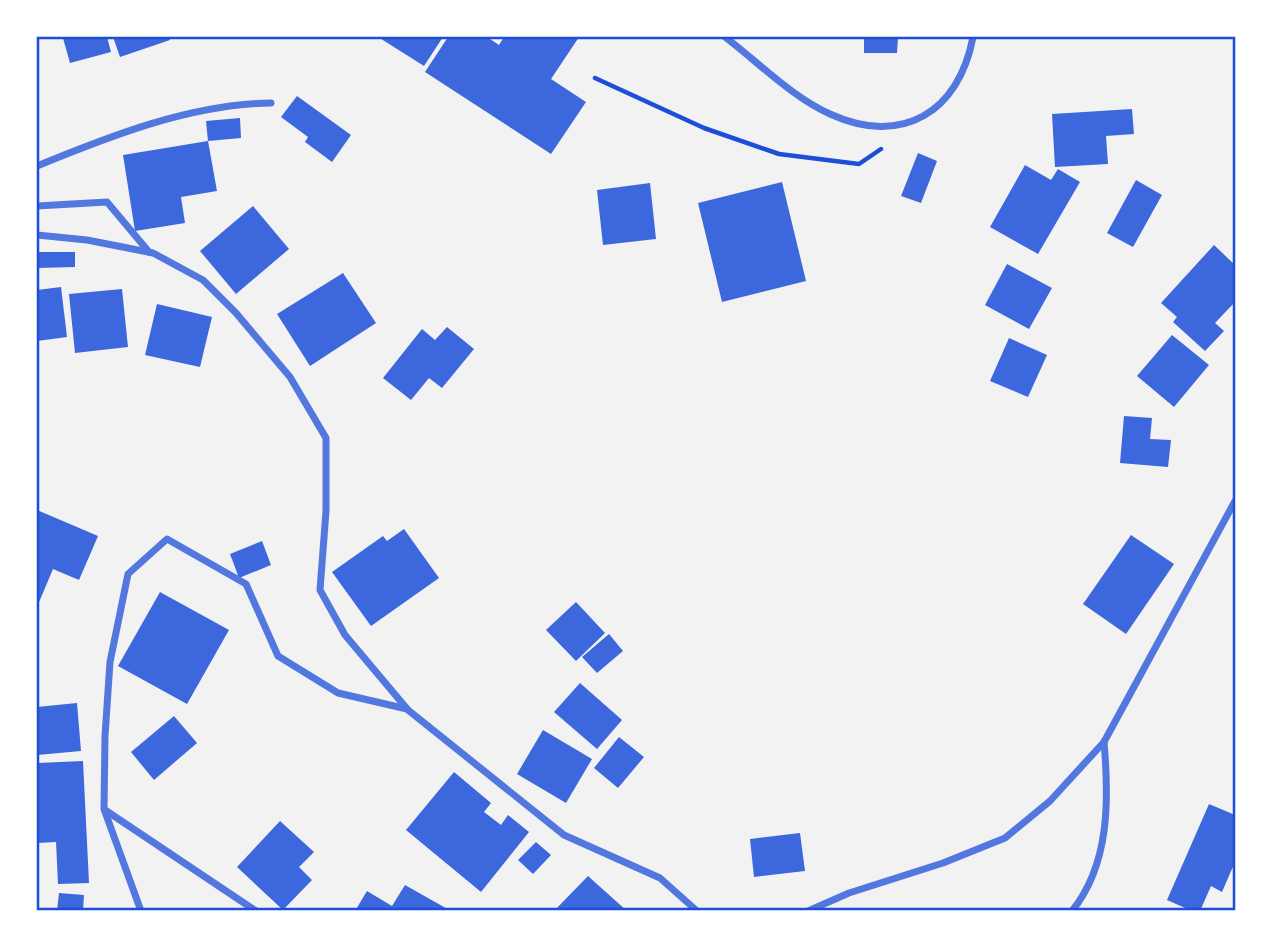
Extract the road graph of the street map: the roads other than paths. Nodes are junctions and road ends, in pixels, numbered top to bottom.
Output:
1 (725, 37) edge
2 (973, 37) edge
3 (271, 103) dead end
4 (37, 166) edge
5 (37, 206) edge
6 (37, 235) edge
7 (149, 253) junction
8 (1235, 501) edge
9 (408, 710) junction
10 (1104, 742) junction
11 (104, 810) junction
12 (141, 911) edge
13 (256, 911) edge
14 (697, 911) edge
15 (808, 911) edge
16 (1072, 911) edge

1 - 2 street
3 - 4 street
5 - 7 street
6 - 7 street
7 - 9 street
8 - 10 street
9 - 11 street
9 - 14 street
10 - 15 street
10 - 16 street
11 - 12 street
11 - 13 street

